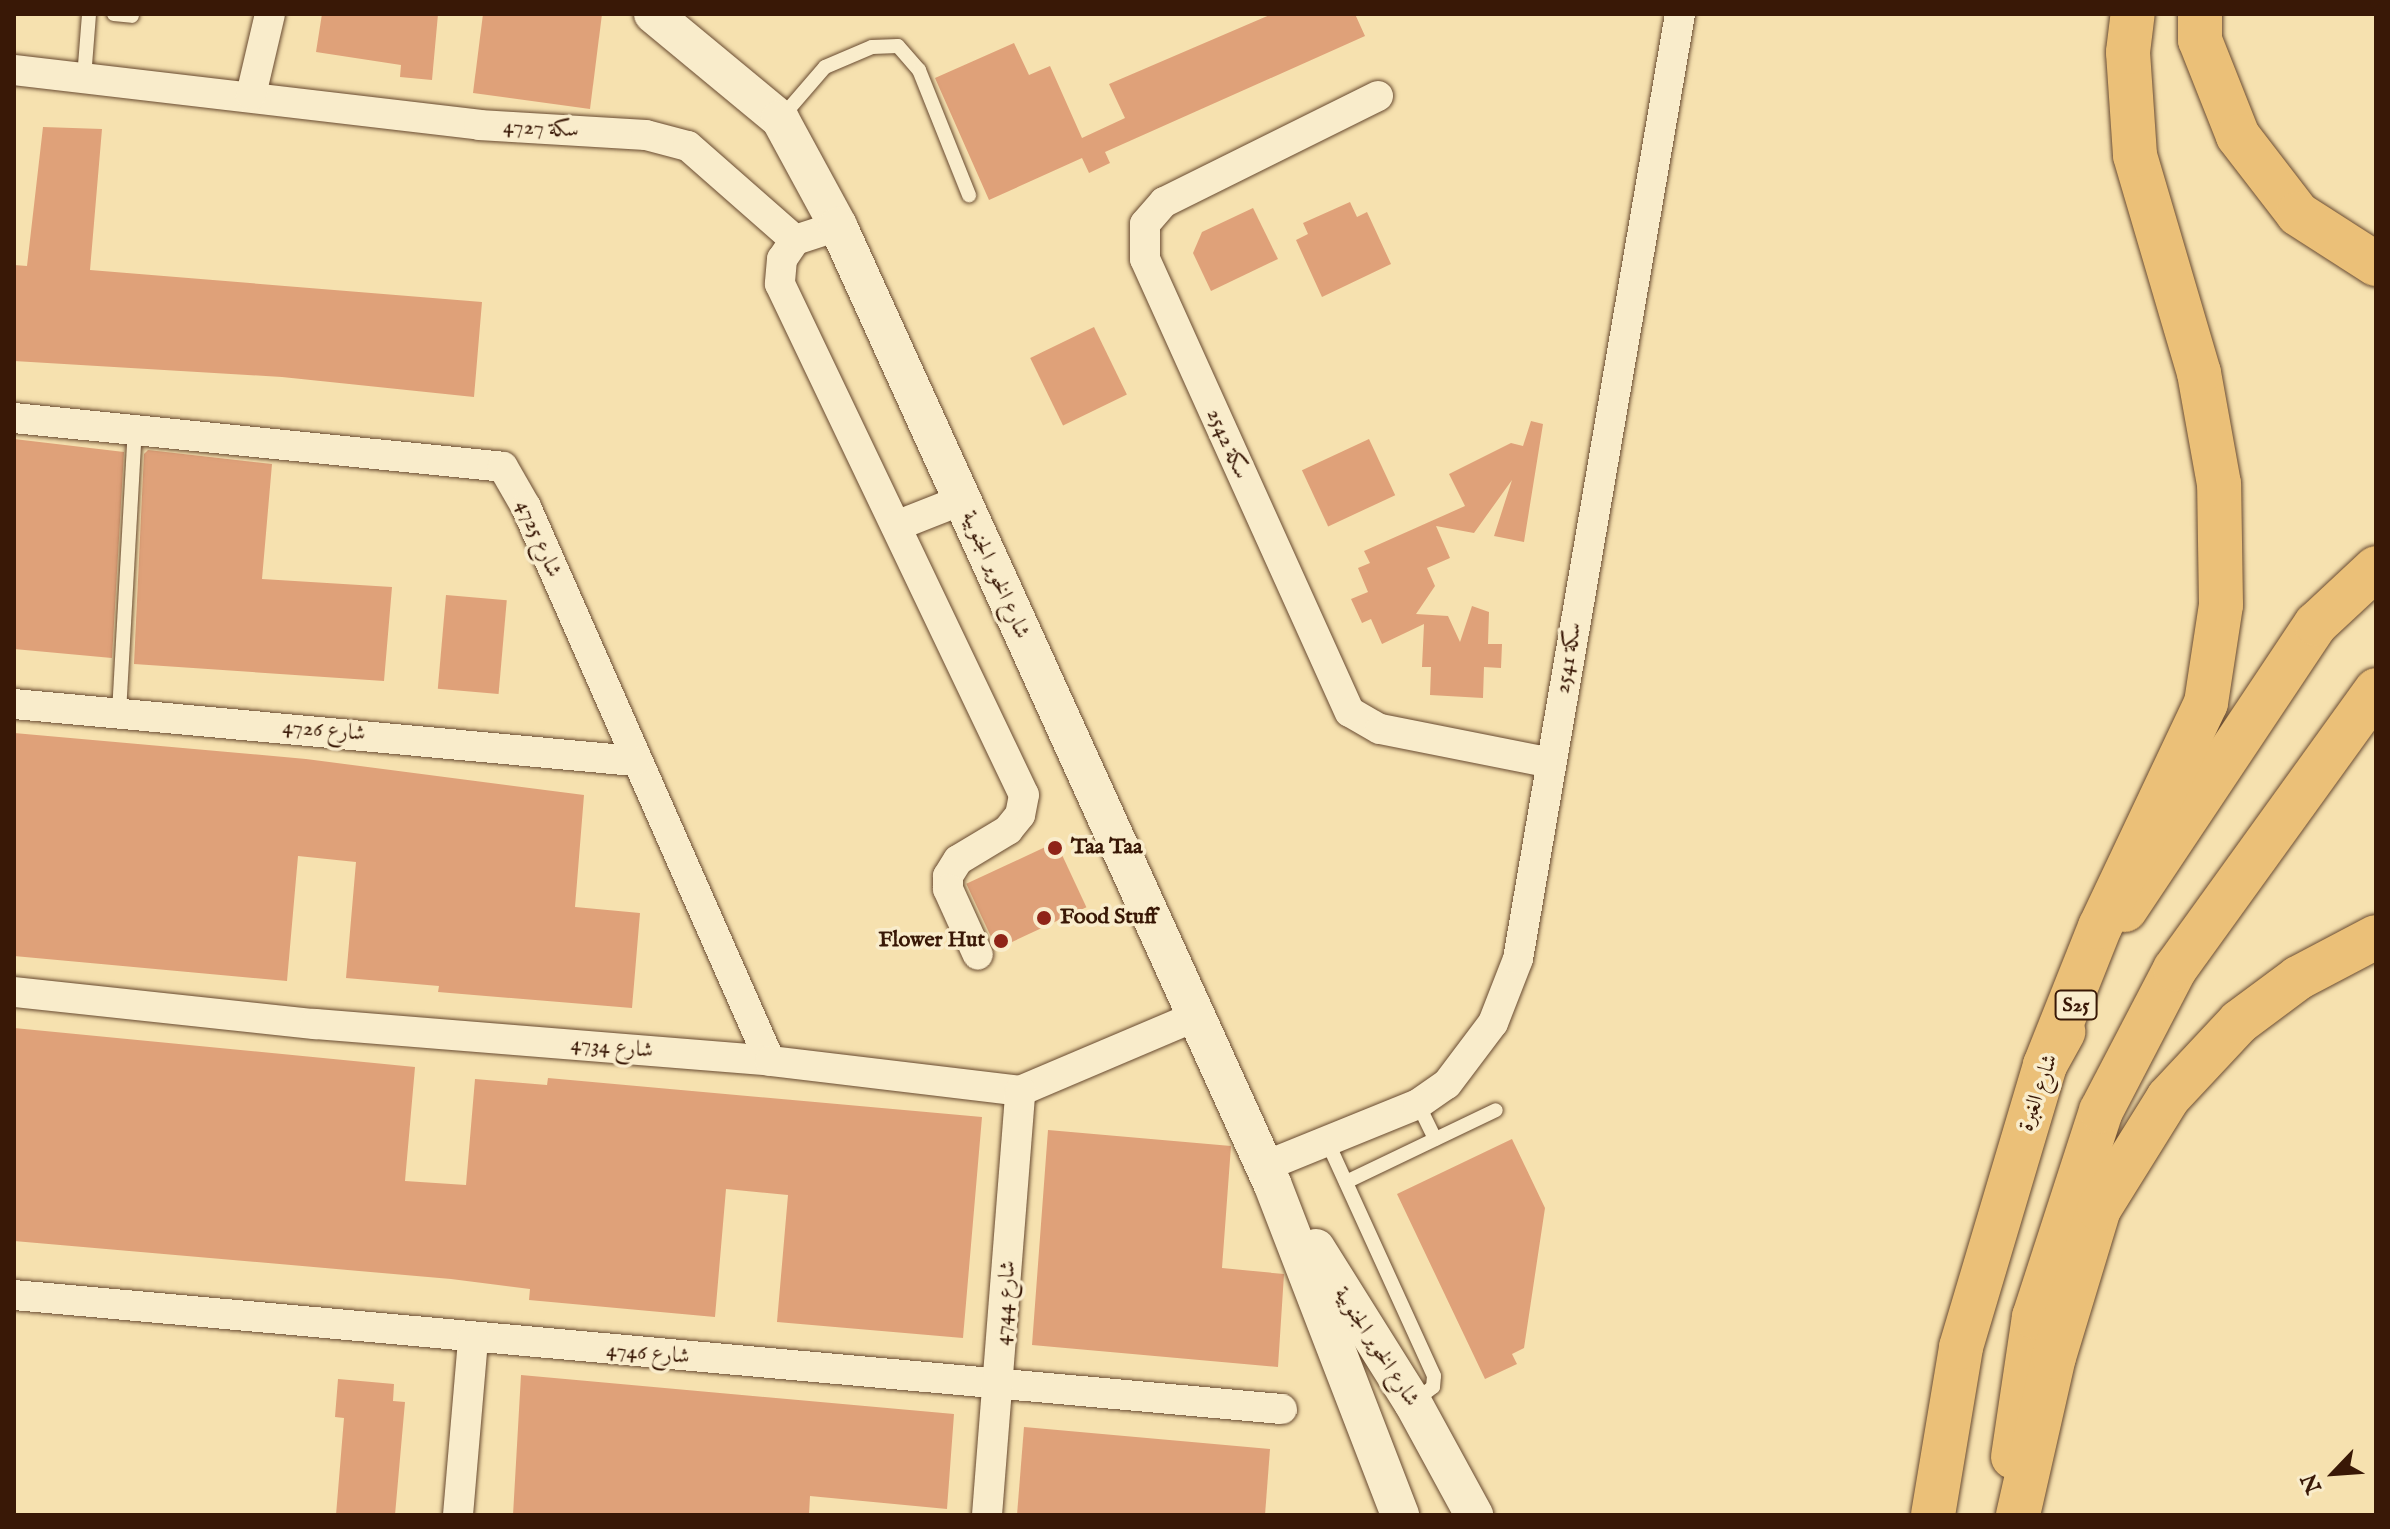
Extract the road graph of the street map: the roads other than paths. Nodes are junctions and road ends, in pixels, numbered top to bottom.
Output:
1 (89, 14) edge
2 (114, 14) edge
3 (270, 14) edge
4 (653, 14) edge
5 (1680, 14) edge
6 (2133, 14) edge
7 (2200, 14) edge
8 (132, 16) dead end
9 (14, 70) edge
10 (84, 78) junction
11 (251, 95) junction
12 (1378, 96) dead end
13 (780, 119) junction
14 (969, 195) dead end
15 (838, 226) junction
16 (795, 240) junction
17 (2376, 264) edge
18 (14, 418) edge
19 (135, 429) junction
20 (962, 500) junction
21 (896, 526) junction
22 (2376, 568) edge
23 (2376, 690) edge
24 (14, 704) edge
25 (119, 713) junction
26 (634, 761) junction
27 (1551, 763) junction
28 (2376, 937) edge
29 (978, 955) dead end
30 (14, 992) edge
31 (1194, 1017) junction
32 (770, 1061) junction
33 (2045, 1065) junction
34 (1020, 1091) junction
35 (1418, 1104) junction
36 (1496, 1110) dead end
37 (1435, 1139) junction
38 (1327, 1141) junction
39 (1268, 1175) junction
40 (1346, 1182) junction
41 (1339, 1291) junction
42 (14, 1295) edge
43 (473, 1339) junction
44 (1001, 1384) junction
45 (1413, 1403) junction
46 (1282, 1409) dead end
47 (1380, 1473) junction
48 (458, 1515) edge
49 (987, 1515) edge
50 (1391, 1515) edge
51 (1400, 1515) edge
52 (1452, 1515) edge
53 (1474, 1515) edge
54 (1933, 1515) edge
55 (2004, 1515) edge
56 (2018, 1515) edge

1 - 10 lane
2 - 8 lane
3 - 11 street
4 - 13 street, شارع الخوير الجنوبية
5 - 27 street, سكة 2541
6 - 33 main road
7 - 17 main road
9 - 10 street, سكة 4727
10 - 11 street, سكة 4727
11 - 16 street, سكة 4727
12 - 27 street, سكة 2542
13 - 14 lane
13 - 15 street, شارع الخوير الجنوبية
15 - 16 street
15 - 20 street, شارع الخوير الجنوبية
16 - 21 street
18 - 19 street, 4725 شارع
19 - 25 lane
19 - 26 street, 4725 شارع
20 - 21 street
20 - 31 street, شارع الخوير الجنوبية
21 - 29 street
22 - 33 main road, شارع الغبرة / S25
23 - 55 main road
24 - 25 street, 4726 شارع
25 - 26 street, 4726 شارع
26 - 32 street, 4725 شارع
27 - 35 street, سكة 2541
28 - 56 main road
30 - 32 street, 4734 شارع
31 - 34 street, 4734 شارع
31 - 39 street, شارع الخوير الجنوبية
32 - 34 street, 4734 شارع
33 - 54 main road, شارع الغبرة / S25
34 - 44 street, 4744 شارع
35 - 37 lane
35 - 38 street, سكة 2541
36 - 37 lane
37 - 40 lane
38 - 39 street, سكة 2541
38 - 40 lane
39 - 41 street, شارع الخوير الجنوبية
39 - 47 street, شارع الخوير الجنوبية
40 - 45 lane
41 - 45 street, شارع الخوير الجنوبية
41 - 52 street
42 - 43 street, 4746 شارع
43 - 44 street, 4746 شارع
43 - 48 street
44 - 46 street, 4746 شارع
44 - 49 street, 4744 شارع
45 - 53 street, شارع الخوير الجنوبية
47 - 50 street
47 - 51 street, شارع الخوير الجنوبية

